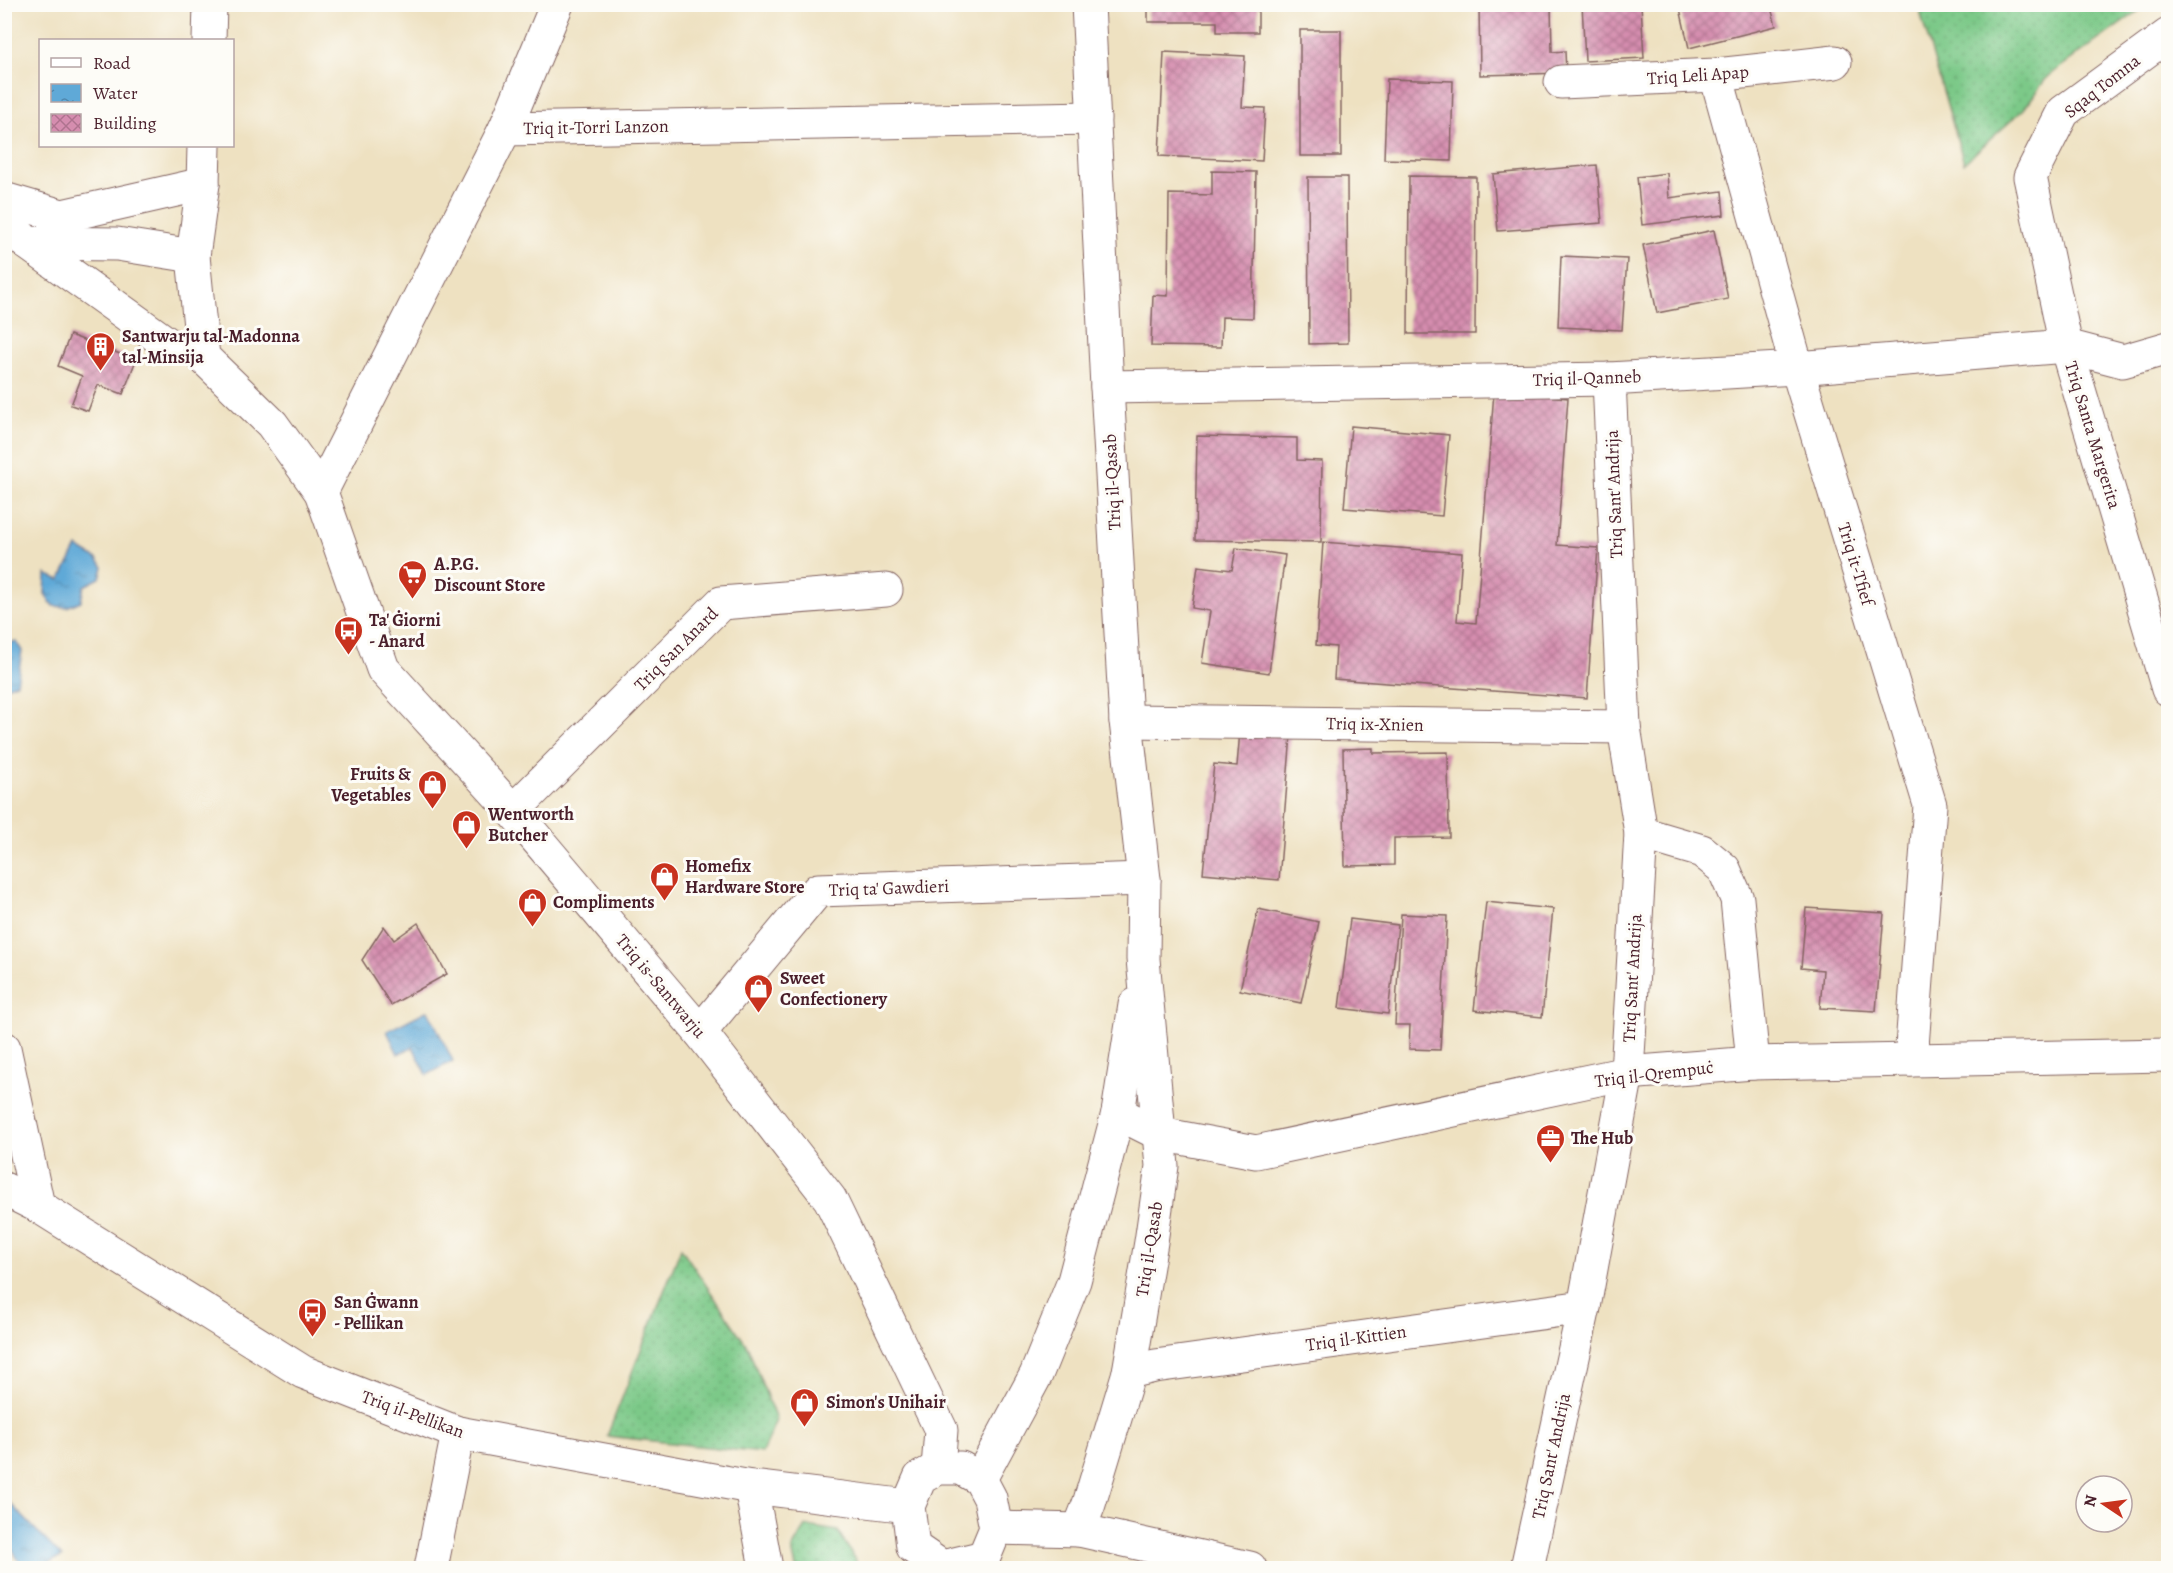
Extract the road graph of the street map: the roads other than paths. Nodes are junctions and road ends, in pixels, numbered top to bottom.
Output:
1 (210, 4) edge
2 (557, 4) edge
3 (1088, 4) edge
4 (2169, 35) edge
5 (209, 39) edge
6 (1835, 62) dead end
7 (1716, 75) junction
8 (1561, 82) dead end
9 (1094, 118) junction
10 (505, 129) junction
11 (204, 147) edge
12 (2030, 177) joint
13 (203, 184) junction
14 (4, 199) edge
15 (4, 220) edge
16 (27, 243) junction
17 (194, 256) junction
18 (168, 344) dead end
19 (2066, 346) junction
20 (2169, 348) edge
21 (1797, 368) junction
22 (1609, 379) junction
23 (1107, 387) junction
24 (321, 492) junction
25 (886, 590) dead end
26 (2169, 689) edge
27 (1126, 720) junction
28 (1624, 727) junction
29 (513, 811) junction
30 (1641, 833) junction
31 (1144, 879) junction
32 (1143, 959) junction
33 (700, 1032) junction
34 (4, 1048) edge
35 (2169, 1055) edge
36 (1911, 1060) junction
37 (1753, 1063) junction
38 (1627, 1073) junction
39 (1118, 1113) junction
40 (1160, 1134) junction
41 (4, 1189) edge
42 (38, 1206) junction
43 (1584, 1307) junction
44 (1129, 1372) junction
45 (458, 1433) junction
46 (938, 1468) junction
47 (980, 1479) junction
48 (751, 1487) junction
49 (908, 1506) junction
50 (996, 1528) junction
51 (1079, 1530) junction
52 (942, 1568) edge
53 (431, 1569) edge
54 (766, 1569) edge
55 (1250, 1569) edge
56 (1527, 1569) edge

1 - 5 street
2 - 10 street
3 - 9 street, Triq il-Qasab
4 - 12 street, Sqaq Tomna
6 - 7 street, Triq Leli Apap
7 - 8 street, Triq Leli Apap
7 - 21 street, Triq it-Tfief
9 - 10 street, Triq it-Torri Lanzon
9 - 23 street, Triq il-Qasab
10 - 24 street, Triq it-Torri Lanzon
11 - 13 street, Triq is-Santwarju
12 - 19 street, Triq Santa Margerita
13 - 14 street
13 - 17 street, Triq is-Santwarju
15 - 16 street
16 - 17 street
16 - 18 street
17 - 24 street, Triq is-Santwarju
19 - 20 street, Triq il-Qanneb
19 - 21 street, Triq il-Qanneb
19 - 26 street, Triq Santa Margerita
21 - 22 street, Triq il-Qanneb
21 - 36 street, Triq it-Tfief
22 - 23 street, Triq il-Qanneb
22 - 28 street, Triq Sant' Andrija
23 - 27 street, Triq il-Qasab
24 - 29 street, Triq is-Santwarju
25 - 29 street, Triq San Anard
27 - 28 street, Triq ix-Xnien
27 - 31 street, Triq il-Qasab
28 - 30 street, Triq Sant' Andrija
29 - 33 street, Triq is-Santwarju
30 - 37 street
30 - 38 street, Triq Sant' Andrija
31 - 32 street, Triq il-Qasab
31 - 33 street, Triq ta' Gawdieri
32 - 39 street, Triq il-Qasab
32 - 40 street, Triq il-Qasab
33 - 46 street, Triq is-Santwarju
34 - 42 street
35 - 36 street, Triq il-Qrempuċ
36 - 37 street, Triq il-Qrempuċ
37 - 38 street, Triq il-Qrempuċ
38 - 40 street, Triq il-Qrempuċ
38 - 43 street, Triq Sant' Andrija
39 - 40 street, Triq il-Qrempuċ
39 - 47 street, Triq il-Qasab
40 - 44 street, Triq il-Qasab
41 - 42 street, Triq il-Pellikan
42 - 45 street, Triq il-Pellikan
43 - 44 street, Triq il-Kittien
43 - 56 street, Triq Sant' Andrija
44 - 51 street, Triq il-Qasab
45 - 48 street, Triq il-Pellikan
45 - 53 street
46 - 47 street
46 - 49 street
47 - 50 street
48 - 49 street, Triq il-Pellikan
48 - 54 street
49 - 52 street
50 - 51 street
50 - 52 street
51 - 55 street

